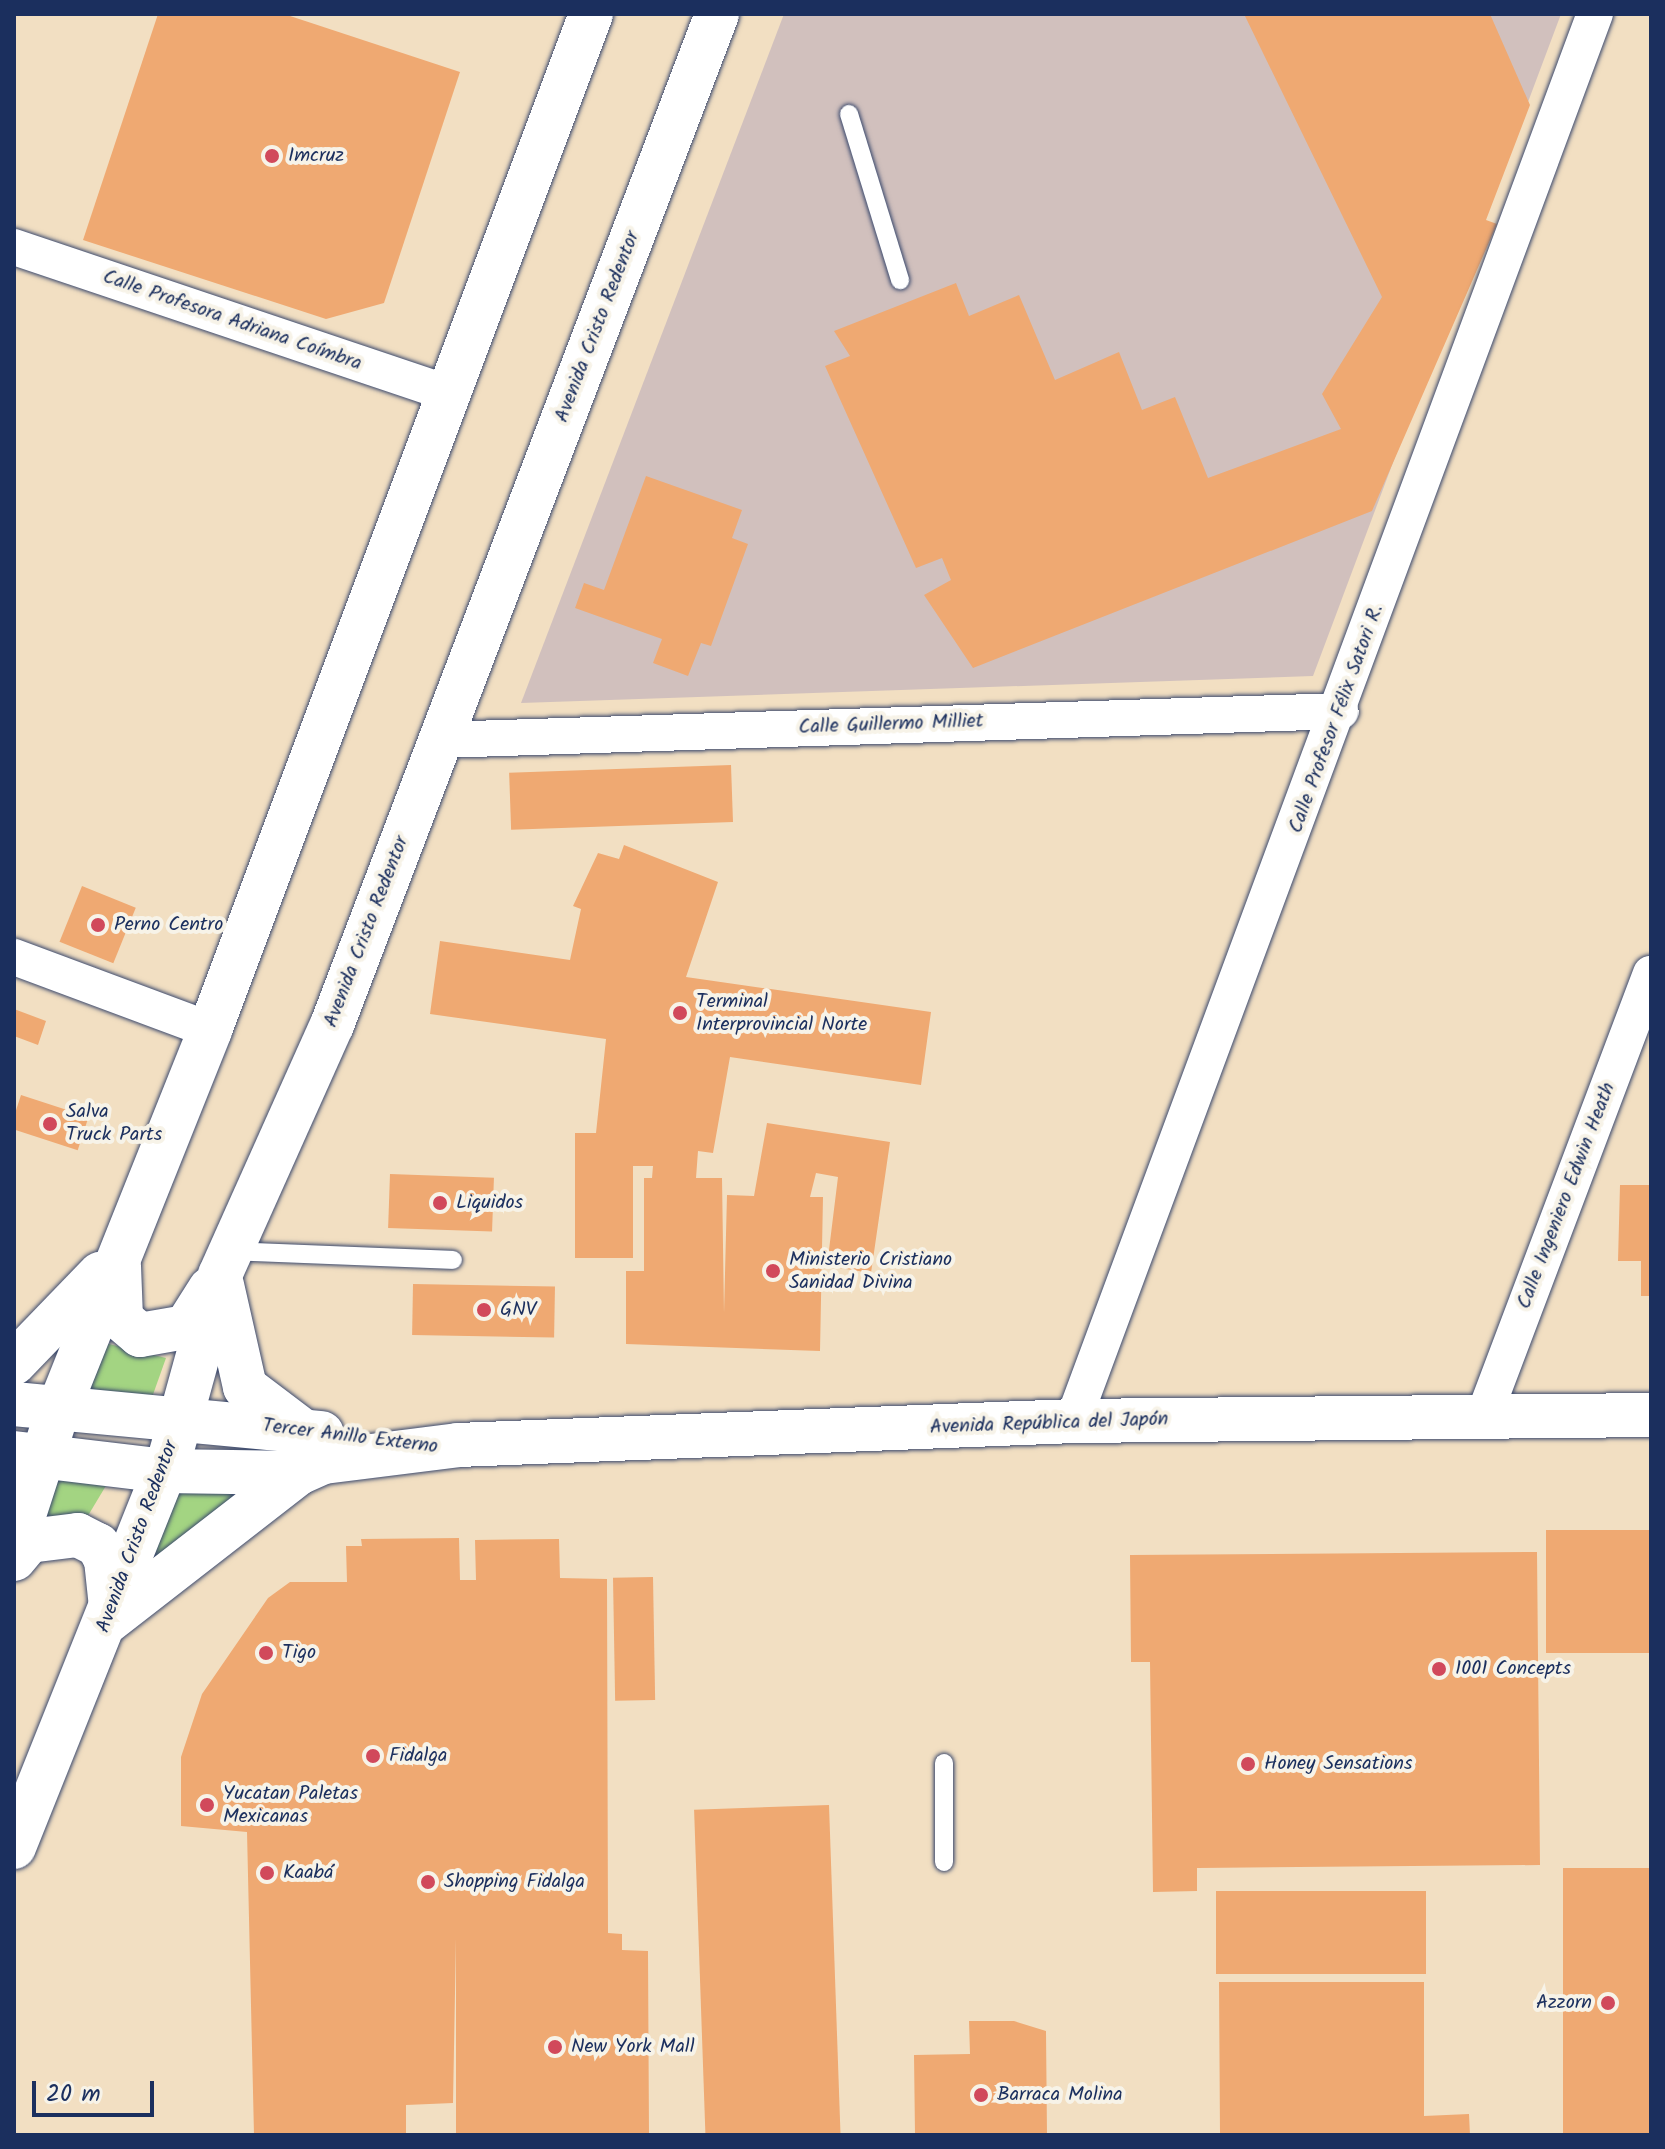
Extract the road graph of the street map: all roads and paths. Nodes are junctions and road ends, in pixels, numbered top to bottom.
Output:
1 (591, 14) edge
2 (717, 14) edge
3 (1595, 14) edge
4 (849, 114) dead end
5 (14, 247) edge
6 (900, 280) dead end
7 (450, 394) junction
8 (1341, 711) junction
9 (440, 740) junction
10 (14, 957) edge
11 (1651, 974) edge
12 (210, 1030) junction
13 (120, 1251) junction
14 (453, 1260) dead end
15 (226, 1263) junction
16 (14, 1363) edge
17 (14, 1404) edge
18 (59, 1408) junction
19 (1651, 1415) edge
20 (1483, 1418) junction
21 (180, 1419) junction
22 (1073, 1421) junction
23 (448, 1448) joint
24 (301, 1452) junction
25 (28, 1455) edge
26 (164, 1471) junction
27 (14, 1546) edge
28 (14, 1559) edge
29 (109, 1614) junction
30 (944, 1763) dead end
31 (14, 1847) edge
32 (944, 1862) dead end

1 - 7 main road
2 - 9 main road, Avenida Cristo Redentor
3 - 8 street, Calle Profesor Félix Satori R.
4 - 6 lane
5 - 7 street, Calle Profesora Adriana Coímbra
7 - 12 main road
8 - 9 street, Calle Guillermo Milliet
8 - 22 street, Calle Profesor Félix Satori R.
9 - 15 main road, Avenida Cristo Redentor
10 - 12 street
11 - 20 street, Calle Ingeniero Edwin Heath
12 - 13 main road
13 - 15 main road
13 - 16 main road
13 - 18 main road
14 - 15 lane
15 - 21 main road, Avenida Cristo Redentor
15 - 24 main road
17 - 18 main road, Tercer Anillo Externo
18 - 21 main road, Tercer Anillo Externo
18 - 25 main road
19 - 20 main road, Avenida República del Japón
20 - 22 main road, Avenida República del Japón
21 - 24 main road, Tercer Anillo Externo
21 - 26 main road, Avenida Cristo Redentor
22 - 23 main road, Avenida República del Japón
23 - 24 main road, Tercer Anillo Externo
24 - 26 main road, Tercer Anillo Externo
24 - 29 main road
25 - 26 main road, Tercer Anillo Externo
25 - 27 main road
26 - 29 main road, Avenida Cristo Redentor
28 - 29 main road
29 - 31 main road, Avenida Cristo Redentor
30 - 32 lane

